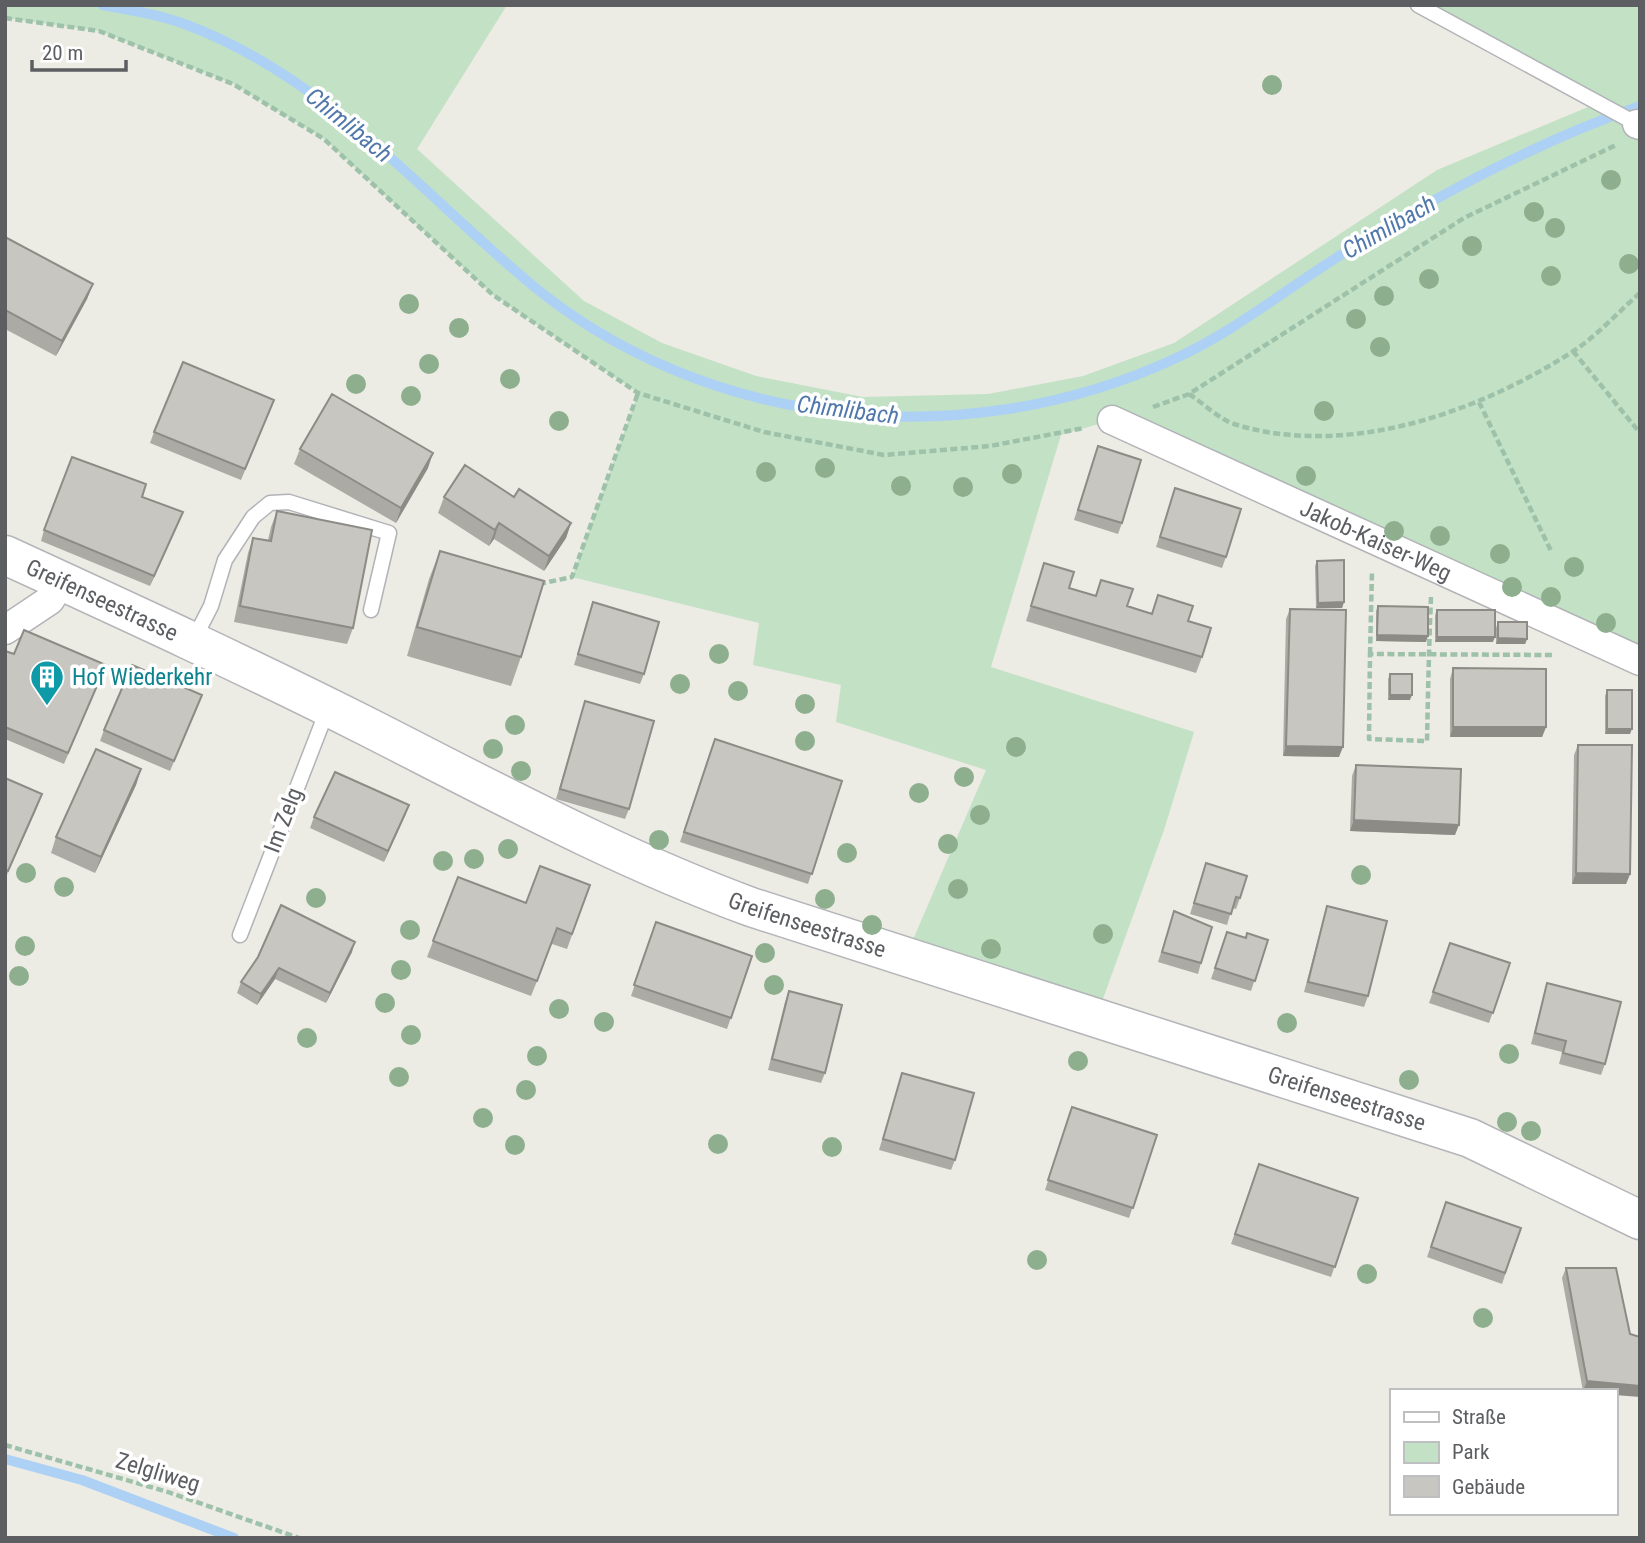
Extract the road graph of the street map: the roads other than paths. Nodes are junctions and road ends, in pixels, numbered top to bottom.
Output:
1 (1418, 5) edge
2 (1635, 130) edge
3 (1112, 420) road end
4 (5, 555) edge
5 (62, 581) junction
6 (371, 610) dead end
7 (5, 630) edge
8 (192, 644) junction
9 (1640, 661) edge
10 (328, 707) junction
11 (240, 934) dead end
12 (1640, 1220) edge

1 - 2 lane
3 - 9 street, Jakob-Kaiser-Weg
4 - 5 street, Greifenseestrasse
5 - 7 street
5 - 8 street, Greifenseestrasse
6 - 8 lane
8 - 10 street, Greifenseestrasse
10 - 11 lane, Im Zelg
10 - 12 street, Greifenseestrasse

